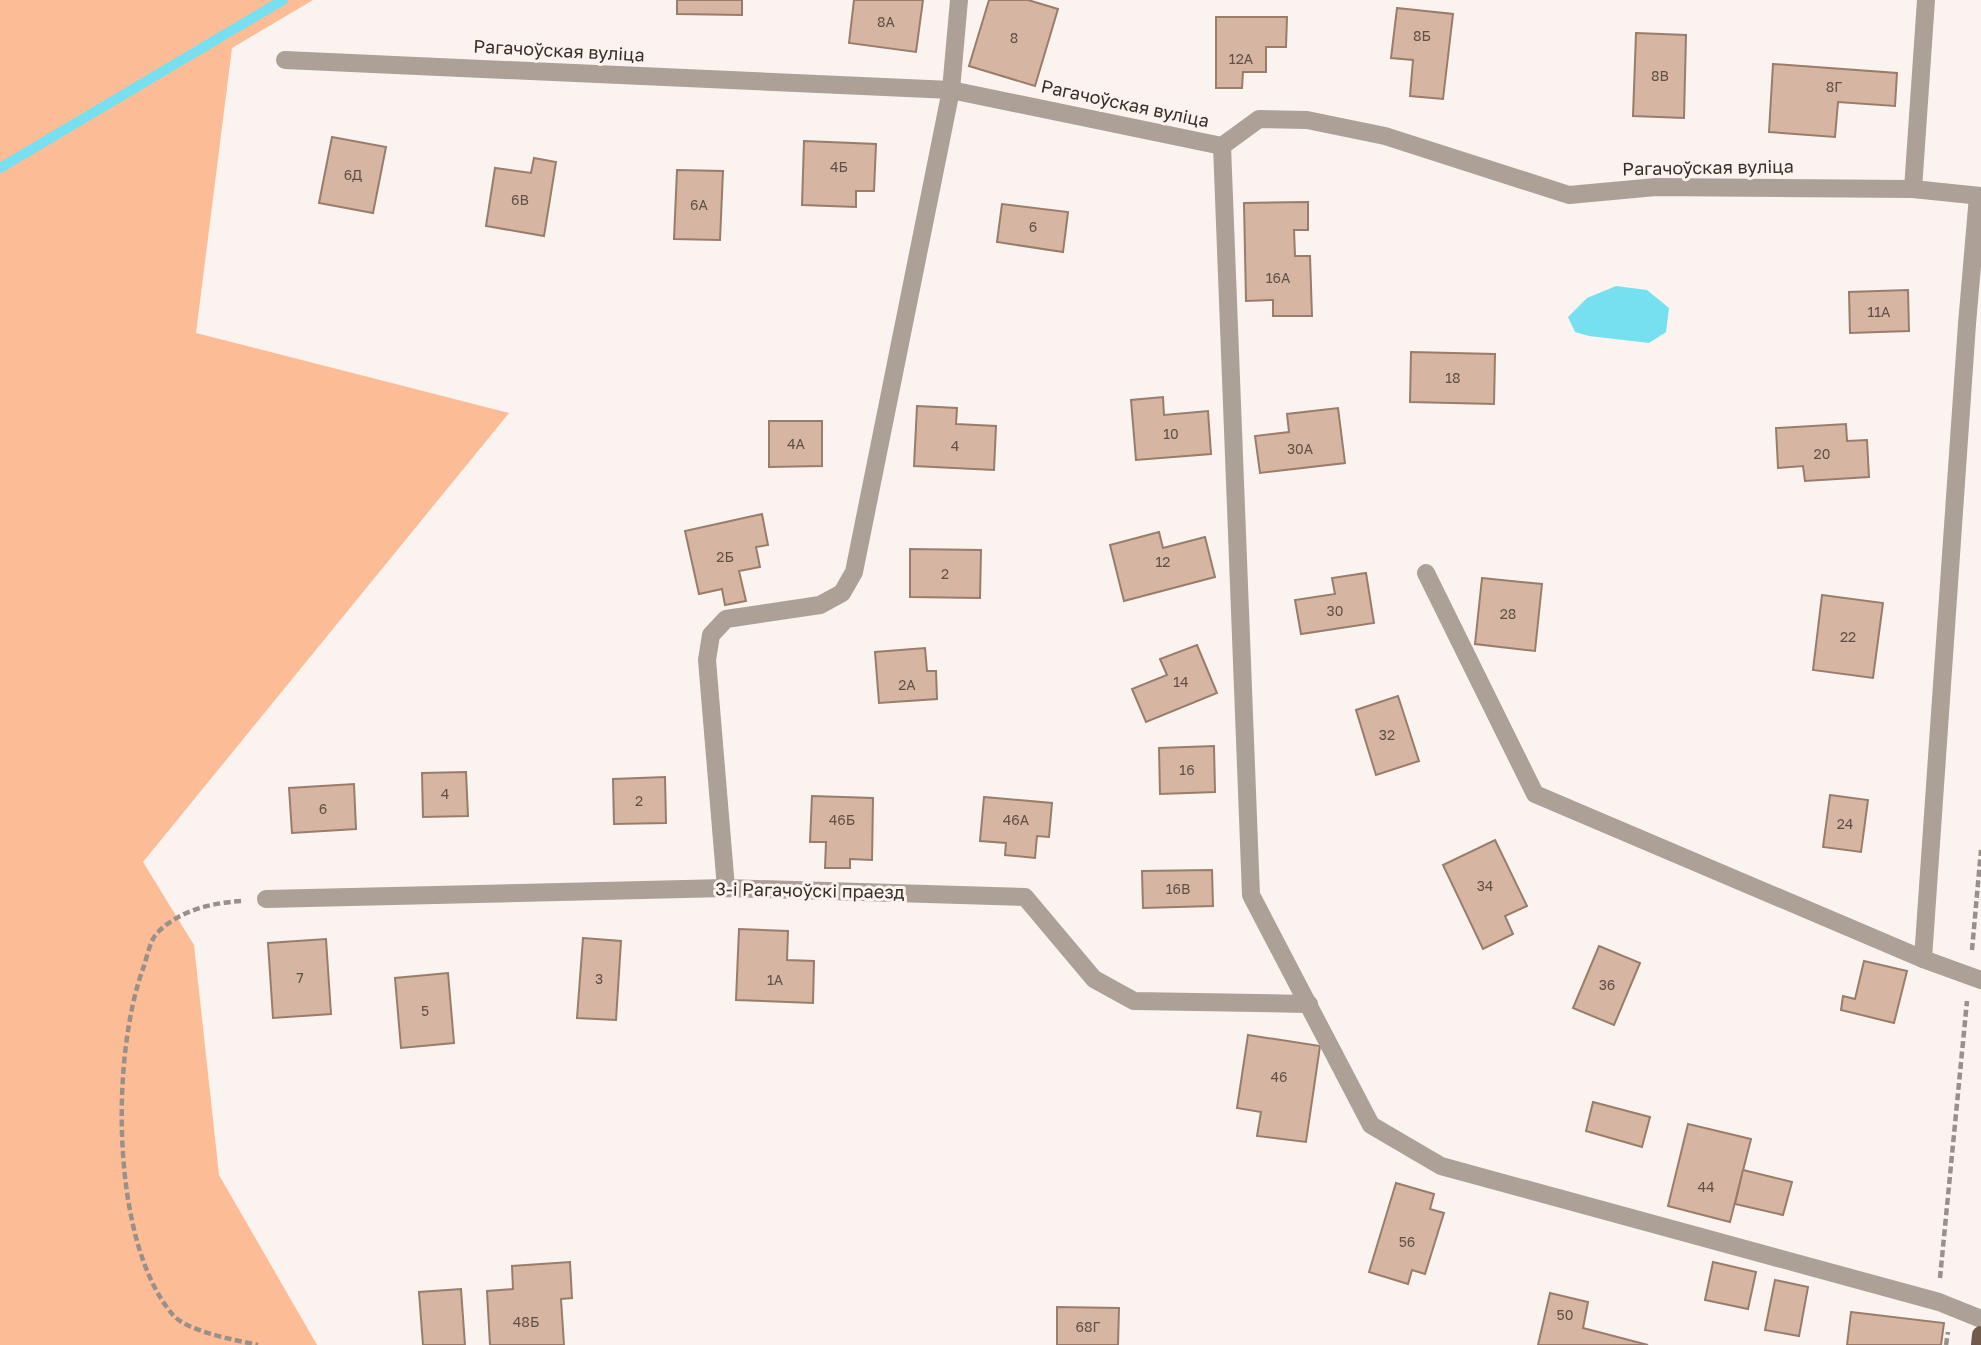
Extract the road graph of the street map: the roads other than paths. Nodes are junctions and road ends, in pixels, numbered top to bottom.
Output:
1 (960, 0) edge
2 (1926, 0) edge
3 (285, 60) dead end
4 (951, 90) junction
5 (1222, 146) junction
6 (1913, 189) junction
7 (1980, 196) edge
8 (1426, 573) dead end
9 (726, 888) junction
10 (266, 899) road end
11 (1923, 959) junction
12 (1975, 978) edge
13 (1310, 1004) junction
14 (1981, 1319) edge
15 (1981, 1335) edge
16 (1980, 1345) edge

1 - 4 street
2 - 6 street
3 - 4 street, Рагачоўская вуліца
4 - 5 street, Рагачоўская вуліца
4 - 9 street
5 - 6 street, Рагачоўская вуліца
5 - 13 street
6 - 7 street, Рагачоўская вуліца
7 - 11 street
8 - 11 street
9 - 10 street, 3-і Рагачоўскі праезд
9 - 13 street, 3-і Рагачоўскі праезд
11 - 12 street
13 - 14 street
15 - 16 main road

